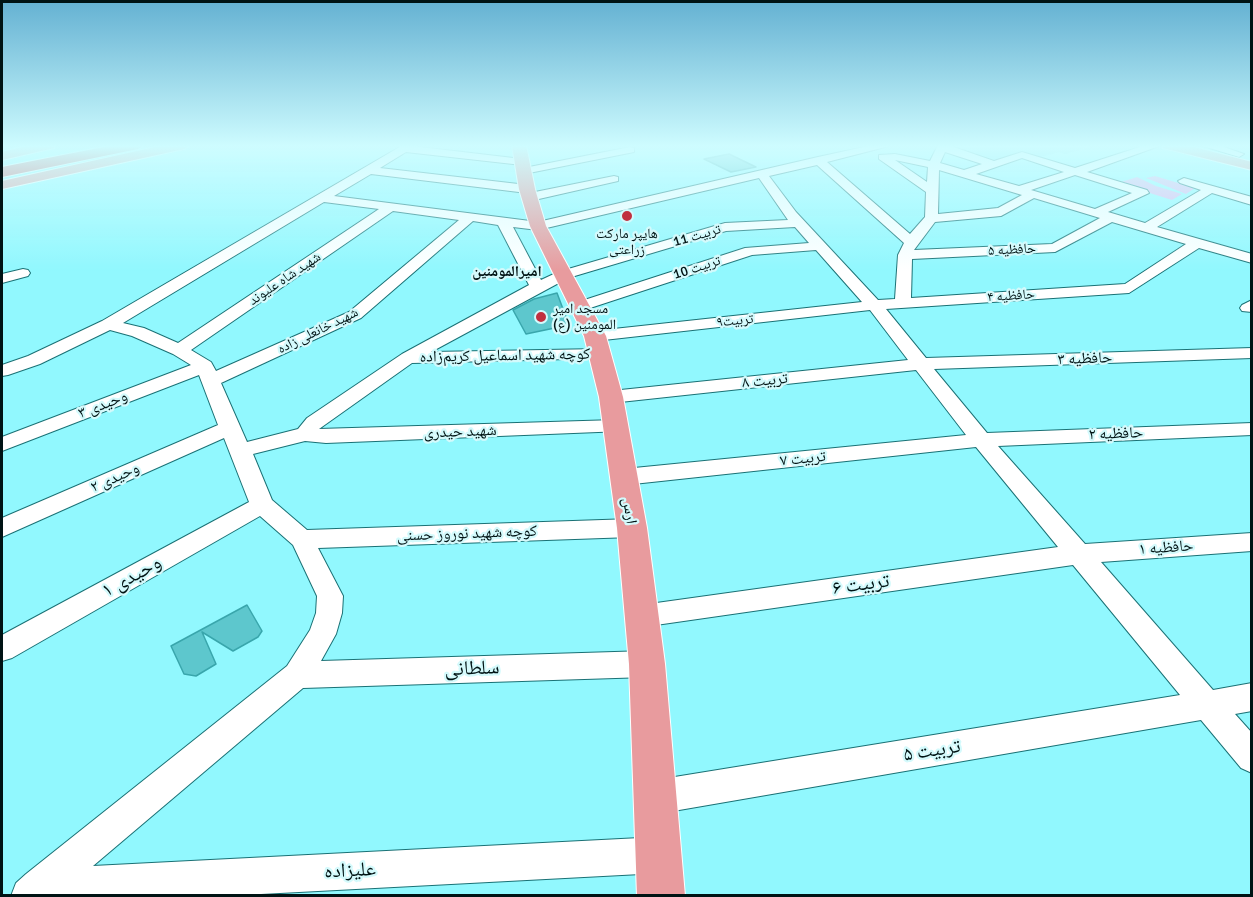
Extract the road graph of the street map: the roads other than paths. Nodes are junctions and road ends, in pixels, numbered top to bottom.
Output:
1 (341, 187) edge
2 (528, 187) edge
3 (707, 187) edge
4 (771, 187) edge
5 (845, 187) edge
6 (927, 187) edge
7 (933, 187) edge
8 (1008, 187) edge
9 (1029, 187) edge
10 (1125, 187) edge
11 (1203, 187) edge
12 (1210, 189) junction
13 (1019, 190) junction
14 (933, 191) junction
15 (1033, 194) junction
16 (322, 198) junction
17 (1251, 200) edge
18 (391, 207) junction
19 (1095, 213) junction
20 (470, 217) junction
21 (930, 218) junction
22 (1112, 218) junction
23 (503, 221) junction
24 (798, 223) junction
25 (538, 226) junction
26 (1146, 228) junction
27 (1197, 243) junction
28 (819, 246) junction
29 (908, 249) junction
30 (1251, 259) edge
31 (23, 273) dead end
32 (2, 279) edge
33 (550, 281) junction
34 (903, 303) junction
35 (874, 305) junction
36 (578, 307) junction
37 (108, 324) junction
38 (598, 345) junction
39 (179, 350) junction
40 (1251, 353) edge
41 (408, 358) junction
42 (919, 364) junction
43 (2, 371) edge
44 (207, 374) junction
45 (611, 397) junction
46 (616, 426) junction
47 (229, 428) junction
48 (1251, 429) edge
49 (305, 434) junction
50 (981, 440) junction
51 (2, 444) edge
52 (241, 450) junction
53 (624, 477) junction
54 (262, 505) junction
55 (2, 528) edge
56 (632, 528) junction
57 (302, 539) junction
58 (1251, 542) edge
59 (1080, 554) junction
60 (642, 616) junction
61 (2, 649) edge
62 (647, 664) junction
63 (297, 675) junction
64 (1251, 697) edge
65 (1209, 705) junction
66 (1251, 757) edge
67 (656, 797) junction
68 (660, 855) junction
69 (34, 891) edge
70 (661, 896) edge

1 - 16 street
2 - 25 main road, ارس
3 - 25 street
4 - 24 street
5 - 29 street
6 - 14 street
7 - 14 street
8 - 13 street
9 - 13 street
10 - 19 street
11 - 12 street
12 - 17 street
12 - 26 street
13 - 15 street
14 - 21 street
15 - 19 street
15 - 21 street
16 - 18 street
16 - 37 street
18 - 20 street
18 - 39 street, شهید شاه علیوند
19 - 22 street
20 - 23 street
20 - 44 street, شهید خانعلی زاده
21 - 29 street
22 - 26 street
22 - 29 street, حافظیه ۵
23 - 25 street
23 - 33 street
24 - 28 street
24 - 33 street, تربیت 11
25 - 33 main road, ارس
26 - 27 street
27 - 30 street
27 - 34 street, حافظیه ۴
28 - 35 street
28 - 36 street, تربیت 10
29 - 34 street
31 - 32 street
33 - 36 main road, ارس
33 - 41 street, تربیت 11
34 - 35 street, حافظیه ۴
35 - 38 street, تربیت۹
35 - 42 street
36 - 38 main road, ارس
37 - 39 street
37 - 43 street
38 - 41 street, کوچه شهید اسماعیل کریم‌زاده
38 - 45 main road, ارس
39 - 44 street
40 - 42 street, حافظیه ۳
41 - 49 street, تربیت 11
42 - 45 street, تربیت ۸
42 - 50 street
44 - 47 street
44 - 51 street, وحیدی ۳
45 - 46 main road, ارس
46 - 49 street, شهید حیدری
46 - 53 main road, ارس
47 - 52 street
47 - 55 street, وحیدی ۲
48 - 50 street, حافظیه ۲
49 - 52 street
50 - 53 street, تربیت ۷
50 - 59 street
52 - 54 street
53 - 56 main road, ارس
54 - 57 street
54 - 61 street, وحیدی ۱
56 - 57 street, کوچه شهید نوروز حسنی
56 - 60 main road, ارس
57 - 63 street
58 - 59 street, حافظیه ۱
59 - 60 street, تربیت ۶
59 - 65 street
60 - 62 main road, ارس
62 - 63 street, سلطانی
62 - 67 main road, ارس
63 - 69 street
64 - 65 street, تربیت ۵
65 - 66 street
65 - 67 street, تربیت ۵
67 - 68 main road, ارس
68 - 69 street, علیزاده
68 - 70 main road, ارس

